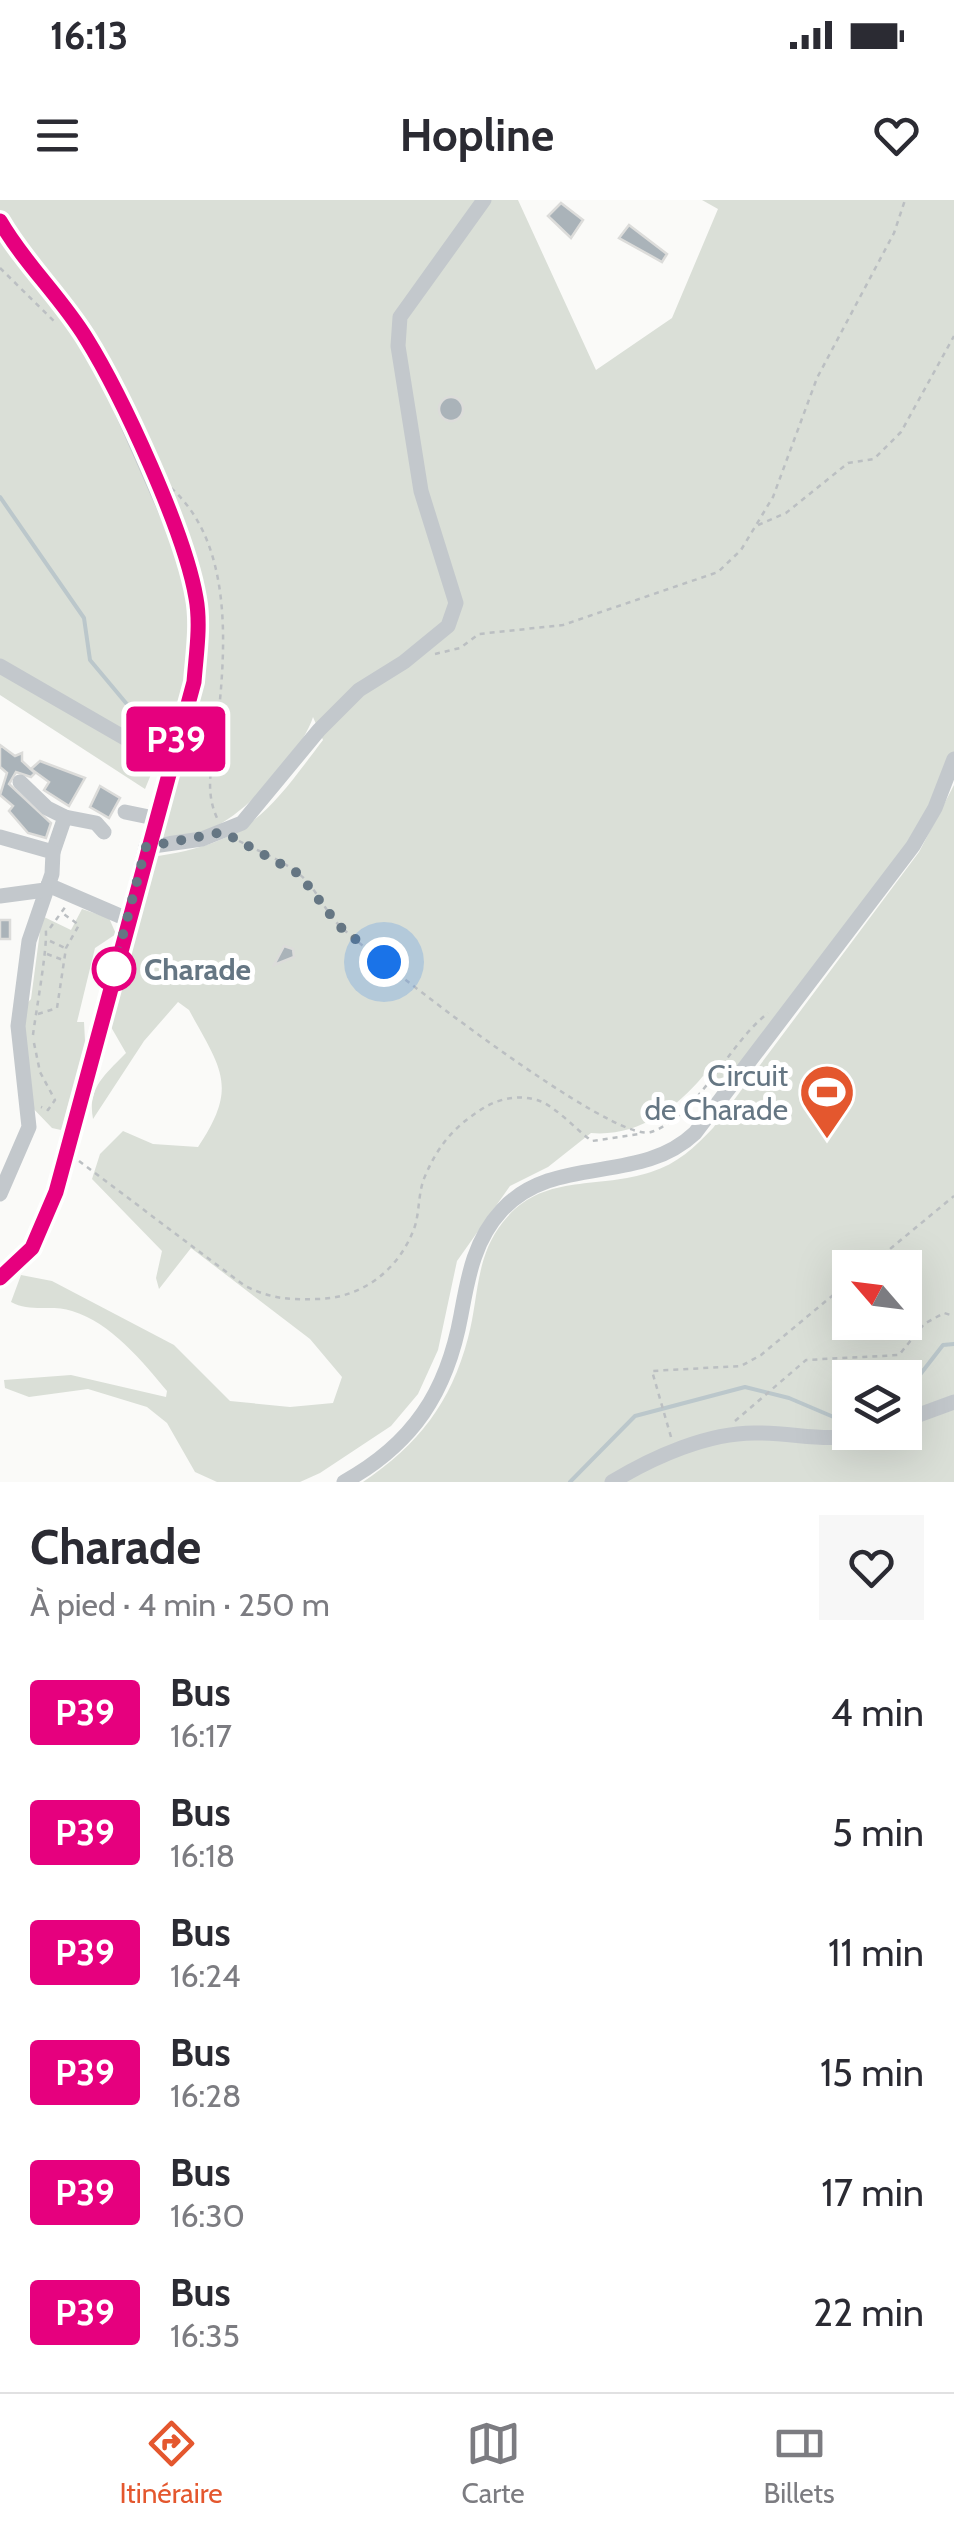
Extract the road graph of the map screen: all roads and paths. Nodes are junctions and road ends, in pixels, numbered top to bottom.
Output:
1 (484, 200) edge
2 (905, 200) edge
3 (0, 221) edge
4 (0, 268) edge
5 (63, 331) dead end
6 (954, 336) edge
7 (754, 527) junction
8 (413, 655) junction
9 (0, 666) edge
10 (170, 756) junction
11 (954, 759) edge
12 (20, 782) dead end
13 (125, 812) dead end
14 (65, 817) junction
15 (154, 818) junction
16 (104, 832) dead end
17 (223, 832) junction
18 (0, 837) edge
19 (146, 847) junction
20 (53, 852) junction
21 (47, 888) junction
22 (0, 896) edge
23 (72, 898) junction
24 (61, 912) junction
25 (127, 918) junction
26 (34, 919) junction
27 (49, 930) junction
28 (48, 940) junction
29 (66, 949) junction
30 (46, 954) junction
31 (64, 961) junction
32 (797, 1001) junction
33 (36, 1014) junction
34 (24, 1097) junction
35 (641, 1134) junction
36 (66, 1151) junction
37 (0, 1194) edge
38 (954, 1196) edge
39 (889, 1250) edge
40 (0, 1278) edge
41 (832, 1296) edge
42 (954, 1316) edge
43 (954, 1402) edge
44 (922, 1414) edge
45 (732, 1423) dead end
46 (686, 1434) dead end
47 (832, 1441) edge
48 (344, 1482) edge
49 (612, 1482) edge

1 - 8 street
2 - 7 path
3 - 10 street
4 - 5 path
6 - 7 path
7 - 8 path
8 - 17 street
9 - 10 street
10 - 15 street
11 - 32 street
12 - 14 street
13 - 15 street
14 - 16 street
14 - 20 street
15 - 19 street
17 - 19 street
17 - 35 path
18 - 20 street
19 - 25 street
20 - 21 street
21 - 22 street
21 - 23 street
21 - 26 street
23 - 24 path
23 - 25 street
24 - 27 path
24 - 29 path
25 - 36 street
26 - 27 path
26 - 34 street
27 - 28 path
28 - 29 path
28 - 30 path
29 - 31 path
30 - 31 path
30 - 33 path
31 - 33 path
32 - 35 path
32 - 48 street
33 - 34 path
34 - 37 street
35 - 36 path
36 - 40 street
38 - 39 path
41 - 46 path
42 - 45 path
43 - 44 street
47 - 49 street

